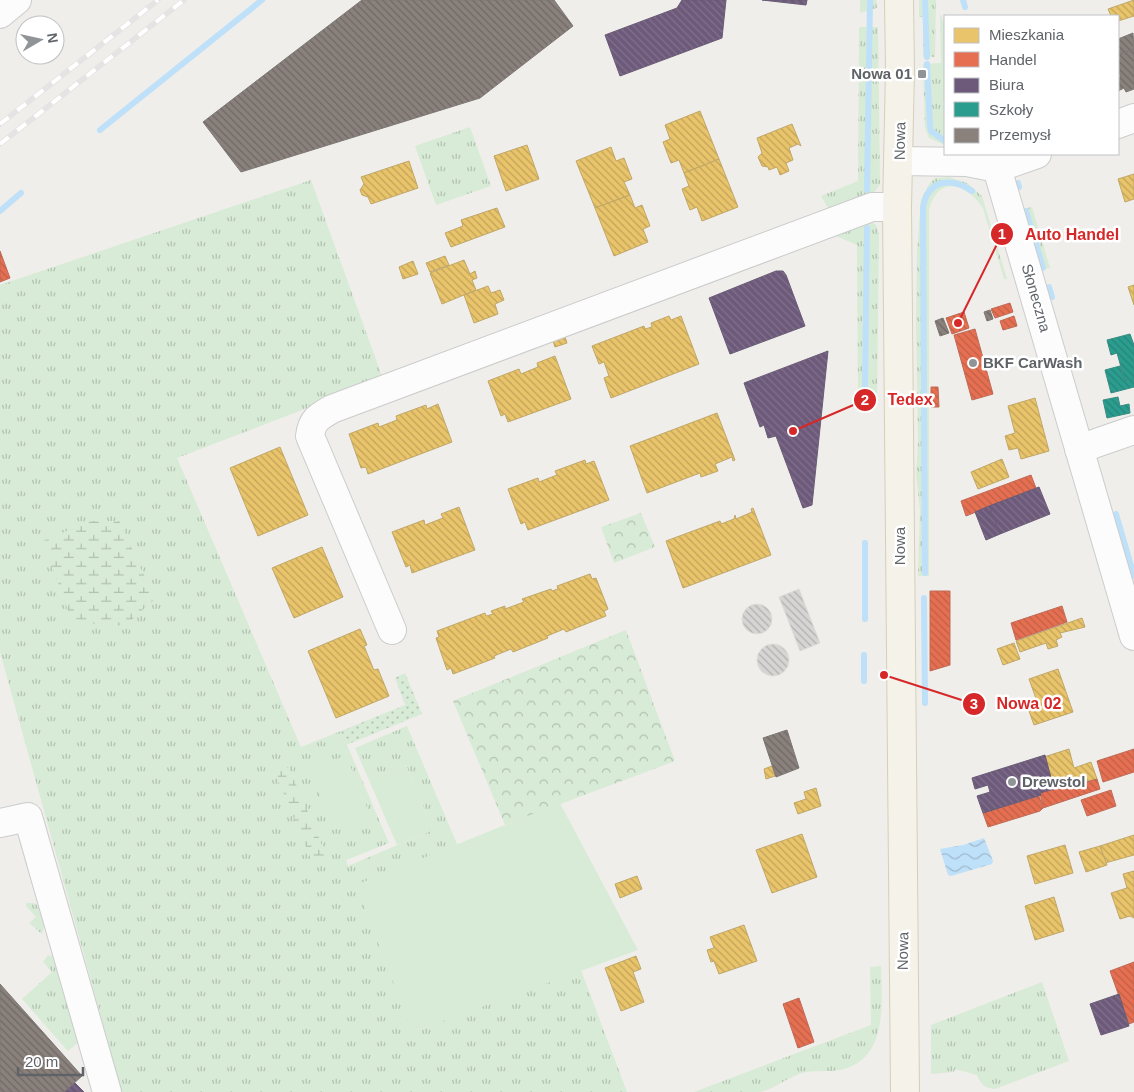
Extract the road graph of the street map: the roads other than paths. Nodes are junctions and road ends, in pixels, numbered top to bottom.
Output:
1 (17, 0) edge
2 (899, 0) edge
3 (0, 14) edge
4 (1134, 118) edge
5 (1119, 124) edge
6 (1034, 155) edge
7 (899, 161) junction
8 (997, 168) junction
9 (898, 207) junction
10 (1134, 430) edge
11 (1079, 449) junction
12 (392, 630) dead end
13 (1134, 636) edge
14 (0, 823) edge
15 (107, 1092) edge
16 (905, 1092) edge

1 - 3 street
2 - 7 main road, Nowa
4 - 5 street
6 - 8 street
7 - 8 street
7 - 9 main road, Nowa
8 - 11 street, Słoneczna
9 - 12 street
9 - 16 main road, Nowa
10 - 11 street
11 - 13 street, Słoneczna
14 - 15 street

